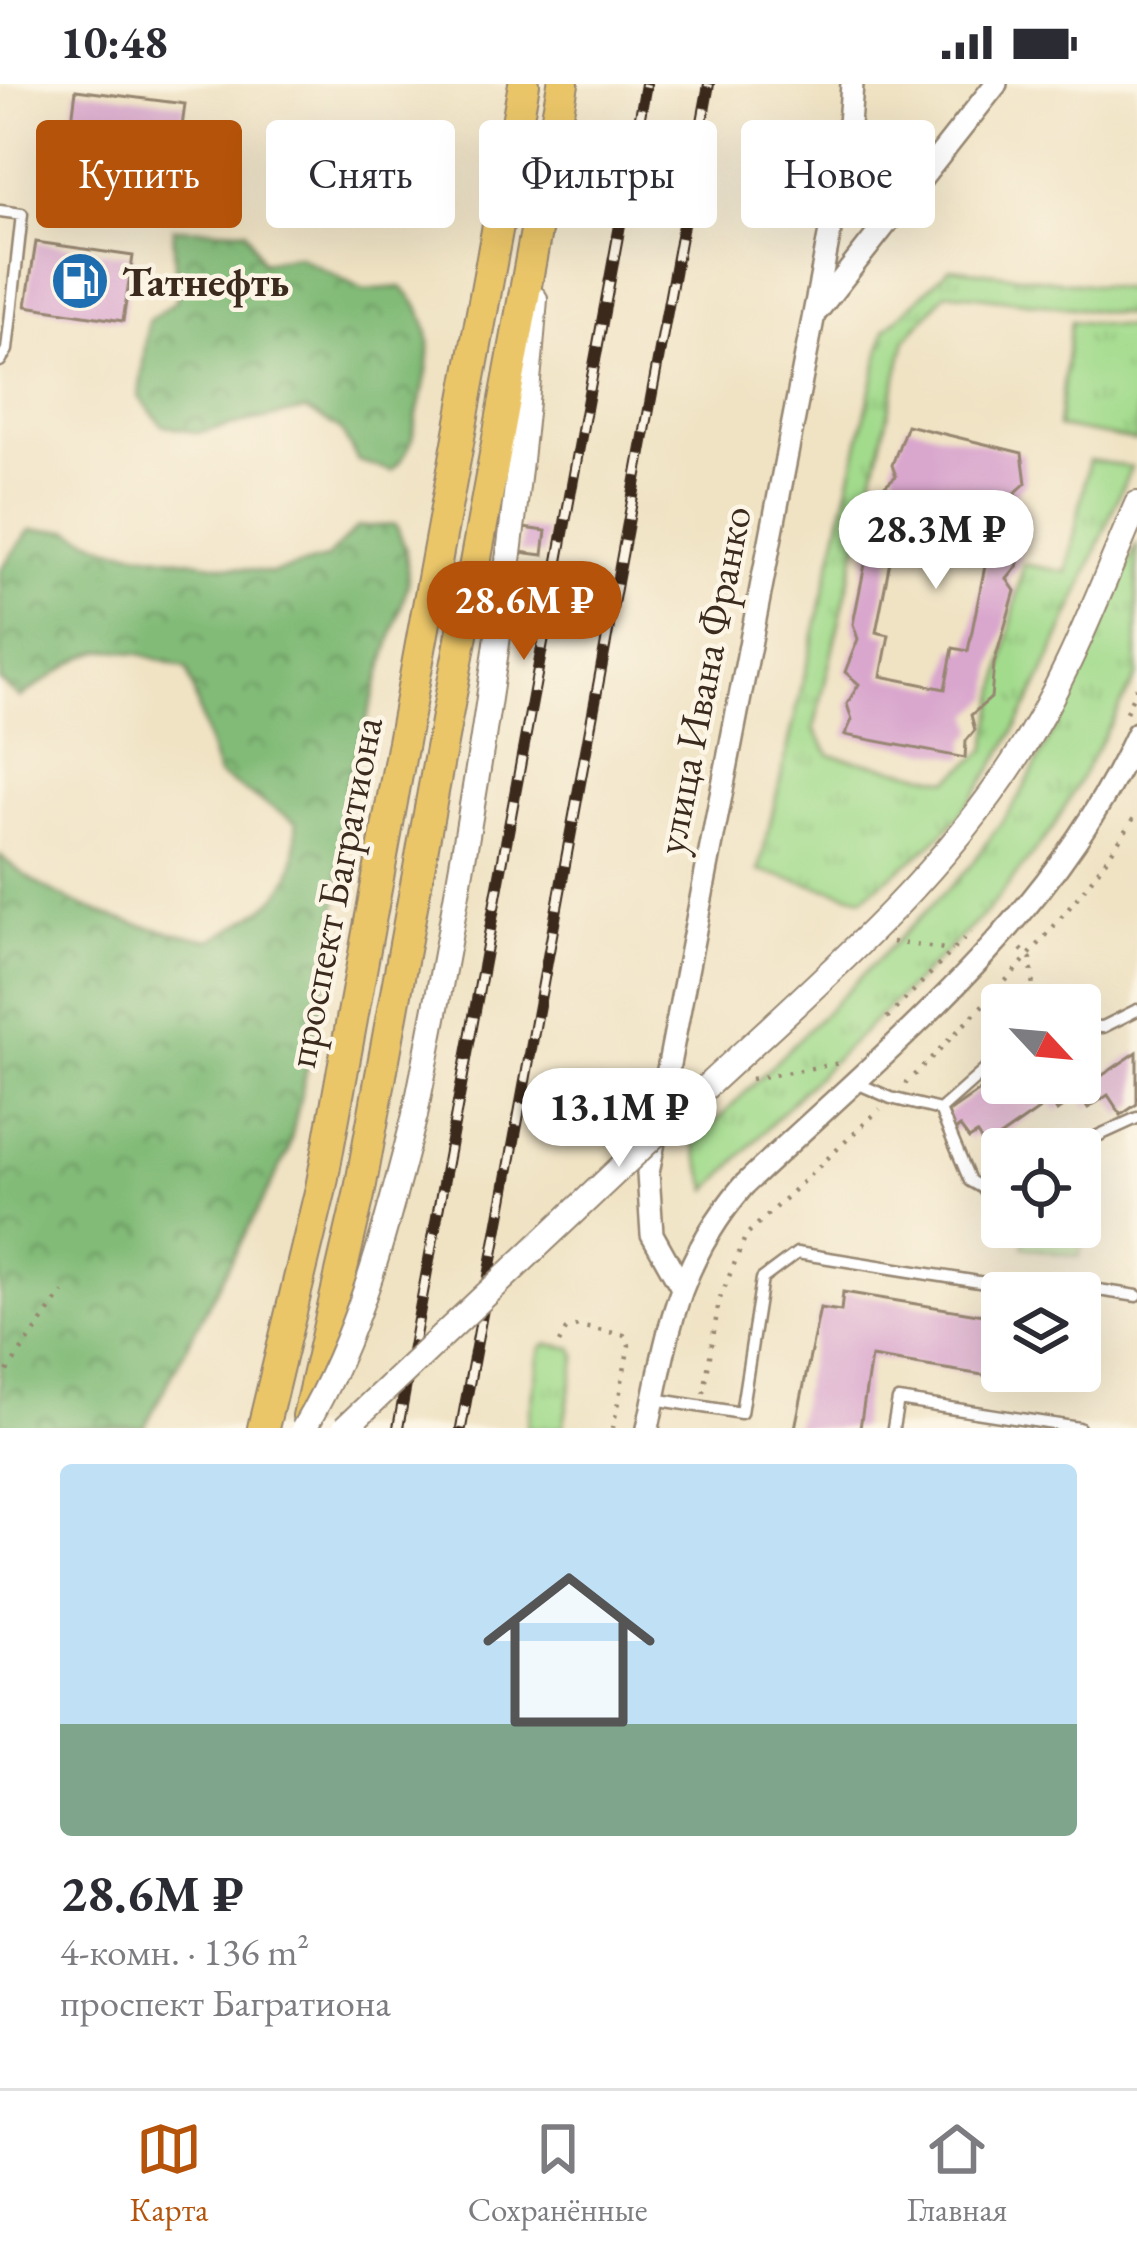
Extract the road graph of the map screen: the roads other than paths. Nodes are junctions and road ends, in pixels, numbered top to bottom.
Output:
1 (524, 84) edge
2 (563, 84) edge
3 (852, 84) edge
4 (996, 84) edge
5 (557, 120) edge
6 (0, 211) edge
7 (537, 228) edge
8 (541, 228) edge
9 (814, 316) junction
10 (0, 361) edge
11 (1137, 504) edge
12 (1131, 723) edge
13 (1137, 1010) edge
14 (1101, 1027) edge
15 (849, 1072) junction
16 (981, 1073) edge
17 (940, 1110) junction
18 (1137, 1118) edge
19 (1101, 1134) edge
20 (981, 1187) edge
21 (981, 1282) edge
22 (681, 1286) junction
23 (1101, 1290) edge
24 (1137, 1296) edge
25 (654, 1399) junction
26 (740, 1413) junction
27 (262, 1428) edge
28 (305, 1428) edge
29 (345, 1428) edge
30 (648, 1428) edge
31 (738, 1428) edge
32 (893, 1428) edge
33 (1078, 1428) edge

1 - 27 main road, проспект Багратиона
2 - 5 main road, проспект Багратиона
3 - 9 street, улица Ивана Франко
4 - 9 street
6 - 10 lane
7 - 28 main road, проспект Багратиона
8 - 28 street, bridge
9 - 22 street, улица Ивана Франко
11 - 29 street, bridge
12 - 15 street
13 - 14 lane
15 - 17 lane
15 - 22 street
16 - 17 lane
17 - 20 lane
18 - 19 lane
21 - 26 lane
22 - 25 street
23 - 24 lane
25 - 26 lane
25 - 30 street
26 - 31 lane
32 - 33 lane

